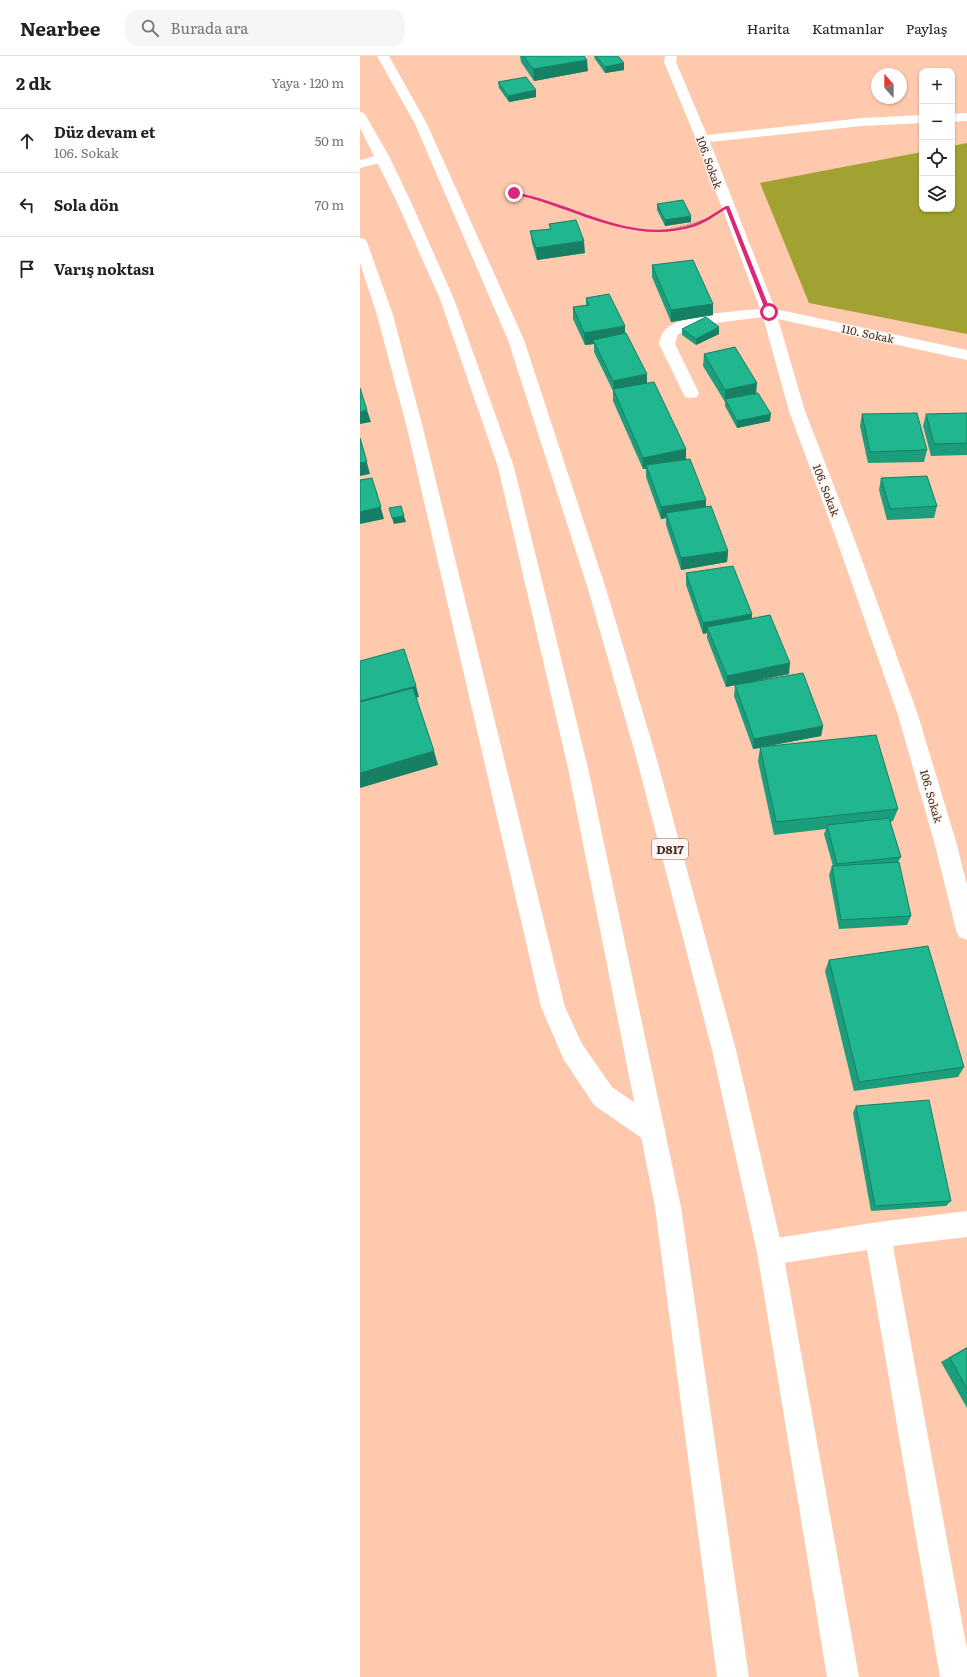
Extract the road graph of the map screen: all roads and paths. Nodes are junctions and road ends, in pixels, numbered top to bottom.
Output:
1 (383, 56) edge
2 (671, 56) edge
3 (360, 116) edge
4 (967, 117) edge
5 (955, 118) edge
6 (919, 119) edge
7 (702, 139) junction
8 (383, 158) junction
9 (360, 164) edge
10 (514, 193) dead end
11 (727, 207) junction
12 (360, 242) edge
13 (769, 312) junction
14 (967, 355) edge
15 (691, 393) dead end
16 (967, 930) edge
17 (652, 1130) junction
18 (967, 1224) edge
19 (878, 1235) junction
20 (770, 1252) junction
21 (733, 1677) edge
22 (843, 1677) edge
23 (956, 1677) edge

1 - 20 main road, D817
2 - 7 main road, 106. Sokak
3 - 8 main road
4 - 5 main road
6 - 7 main road
7 - 11 main road, 106. Sokak
8 - 9 main road
8 - 17 main road
10 - 11 path
11 - 13 main road, 106. Sokak
12 - 17 main road
13 - 14 main road, 110. Sokak
13 - 15 main road, 110. Sokak
13 - 16 main road, 106. Sokak
17 - 21 main road
18 - 19 main road
19 - 20 main road
19 - 23 main road
20 - 22 main road, D817

